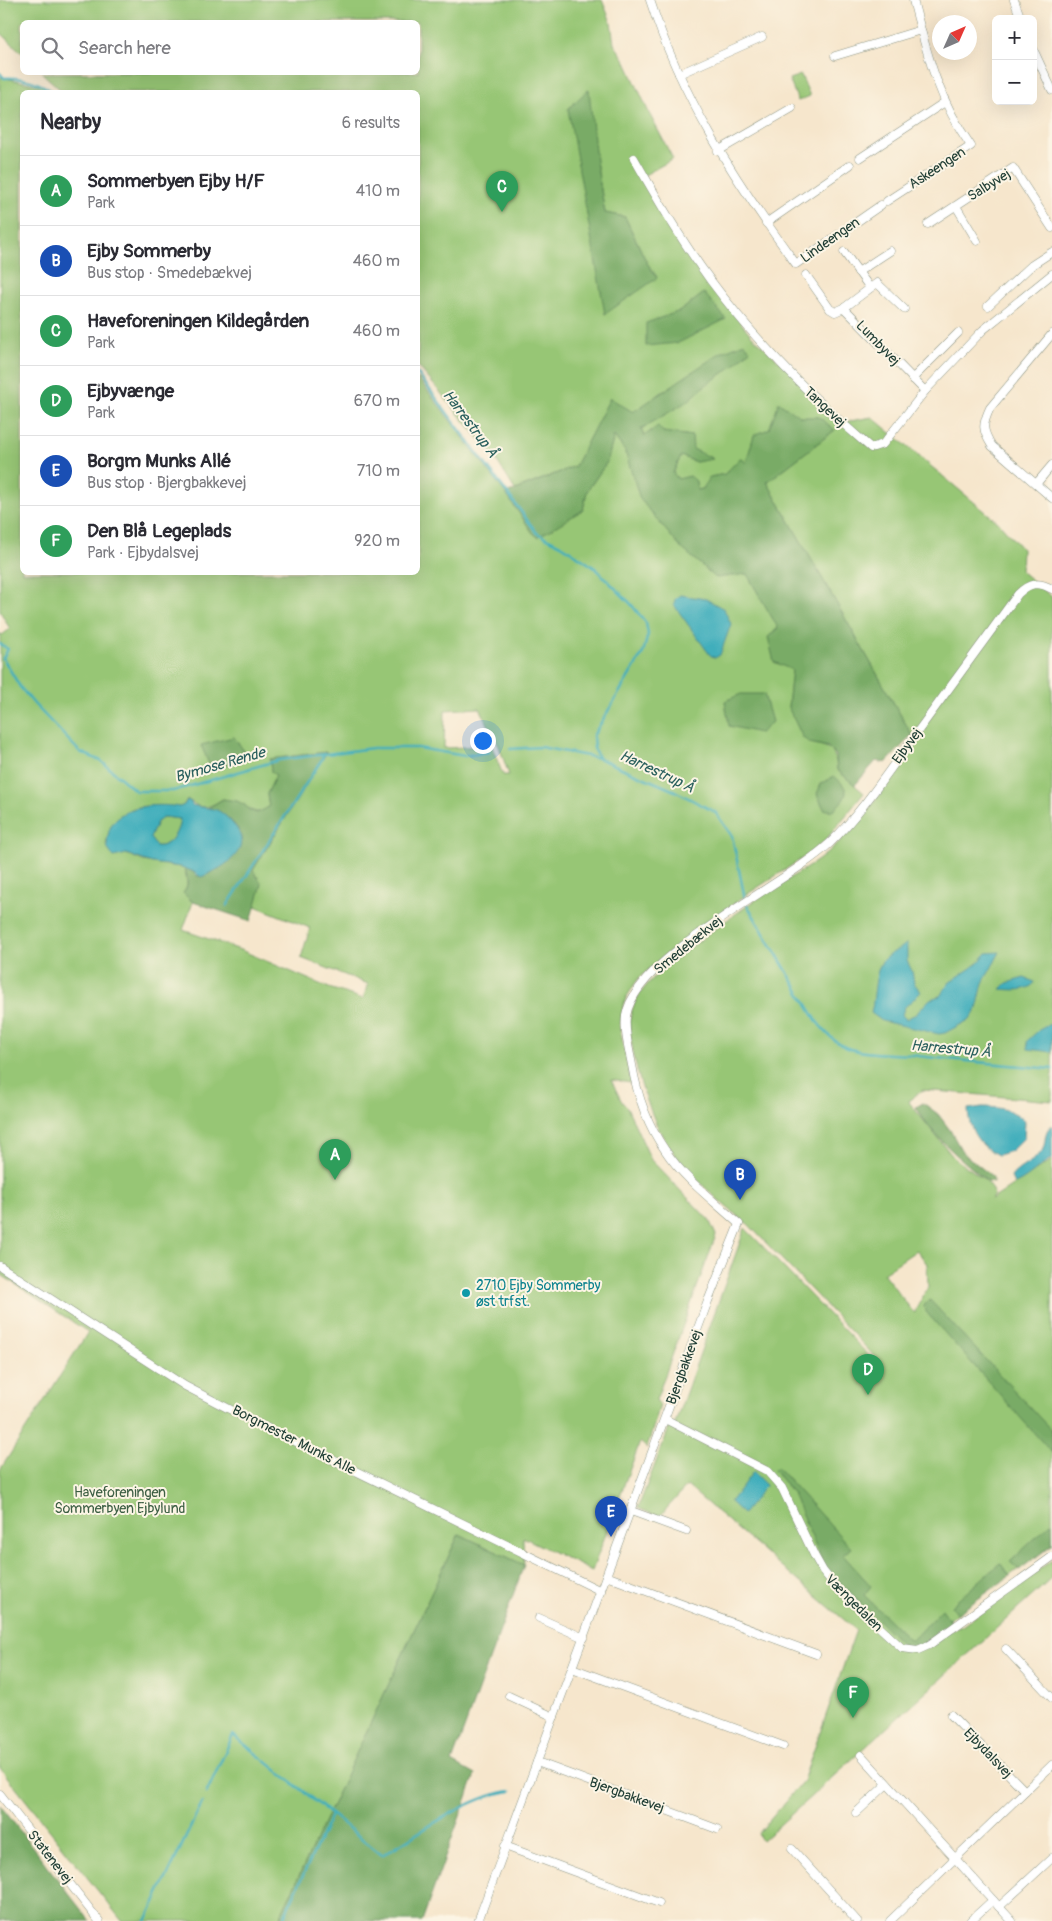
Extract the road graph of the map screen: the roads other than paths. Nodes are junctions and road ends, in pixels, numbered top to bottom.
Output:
1 (650, 0) edge
2 (913, 0) edge
3 (1014, 0) edge
4 (1020, 15) edge
5 (921, 30) junction
6 (762, 37) dead end
7 (835, 56) dead end
8 (1037, 58) edge
9 (679, 74) junction
10 (1052, 90) edge
11 (944, 102) junction
12 (792, 108) dead end
13 (718, 151) junction
14 (634, 158) dead end
15 (860, 158) dead end
16 (850, 165) dead end
17 (884, 203) joint
18 (956, 206) junction
19 (766, 223) junction
20 (928, 224) dead end
21 (1052, 228) edge
22 (977, 241) dead end
23 (890, 251) dead end
24 (844, 252) dead end
25 (1052, 252) edge
26 (858, 272) junction
27 (806, 274) dead end
28 (1051, 276) edge
29 (870, 288) junction
30 (988, 306) dead end
31 (844, 308) junction
32 (904, 309) dead end
33 (958, 333) dead end
34 (1052, 334) edge
35 (912, 379) junction
36 (925, 392) junction
37 (1052, 465) edge
38 (1036, 484) junction
39 (1052, 498) edge
40 (1052, 588) edge
41 (745, 902) joint
42 (738, 1224) joint
43 (0, 1266) edge
44 (665, 1419) junction
45 (631, 1511) junction
46 (686, 1531) dead end
47 (1052, 1556) edge
48 (606, 1576) junction
49 (601, 1591) junction
50 (539, 1618) dead end
51 (584, 1638) junction
52 (1006, 1649) dead end
53 (816, 1654) dead end
54 (572, 1668) junction
55 (508, 1696) dead end
56 (1052, 1698) edge
57 (951, 1715) dead end
58 (554, 1717) junction
59 (783, 1746) dead end
60 (861, 1755) dead end
61 (537, 1762) junction
62 (1052, 1765) edge
63 (887, 1784) junction
64 (1025, 1791) junction
65 (0, 1794) edge
66 (856, 1813) dead end
67 (717, 1829) dead end
68 (505, 1846) junction
69 (792, 1849) dead end
70 (1052, 1858) edge
71 (955, 1859) junction
72 (993, 1900) junction
73 (659, 1903) dead end
74 (999, 1907) junction
75 (99, 1921) edge
76 (478, 1921) edge
77 (856, 1921) edge
78 (890, 1921) edge
79 (970, 1921) edge
80 (1012, 1921) edge

1 - 9 street, Lindeengen
2 - 5 street, Askeengen
3 - 4 street
5 - 7 street
5 - 11 street, Askeengen
6 - 9 street
8 - 10 street
9 - 13 street, Lindeengen
11 - 15 street
11 - 17 street, Askeengen
12 - 13 street
13 - 19 street, Lindeengen
14 - 36 street, Tangevej
16 - 19 street
17 - 19 street, Lindeengen
18 - 20 street, Salbyvej
18 - 21 street, Salbyvej
18 - 22 street, Salbyvej
23 - 26 street
24 - 26 street
25 - 30 street
26 - 29 street
27 - 31 street, Lumbyvej
28 - 36 street, Tangevej
29 - 31 street, Lumbyvej
29 - 32 street
31 - 35 street, Lumbyvej
33 - 35 street
34 - 38 street
35 - 36 street, Lumbyvej
37 - 38 street
38 - 39 street
40 - 41 street, Ejbyvej
41 - 42 street, Smedebækvej
42 - 44 street, Bjergbakkevej
43 - 49 street, Borgmester Munks Alle
44 - 45 street, Bjergbakkevej
44 - 47 street, Vængedalen
45 - 46 street
45 - 48 street, Bjergbakkevej
48 - 49 street, Bjergbakkevej
48 - 53 street
49 - 51 street, Bjergbakkevej
50 - 51 street
51 - 54 street, Bjergbakkevej
52 - 56 street
54 - 58 street, Bjergbakkevej
54 - 59 street
55 - 58 street
57 - 64 street, Ejbydalsvej
58 - 61 street, Bjergbakkevej
60 - 63 street
61 - 67 street, Bjergbakkevej
61 - 68 street, Bjergbakkevej
62 - 64 street
63 - 66 street
63 - 71 street
64 - 71 street
65 - 75 street, Statenevej
68 - 73 street
68 - 76 street, Bjergbakkevej
69 - 77 street
70 - 74 street
71 - 72 street
71 - 78 street
72 - 74 street
72 - 79 street
74 - 80 street

